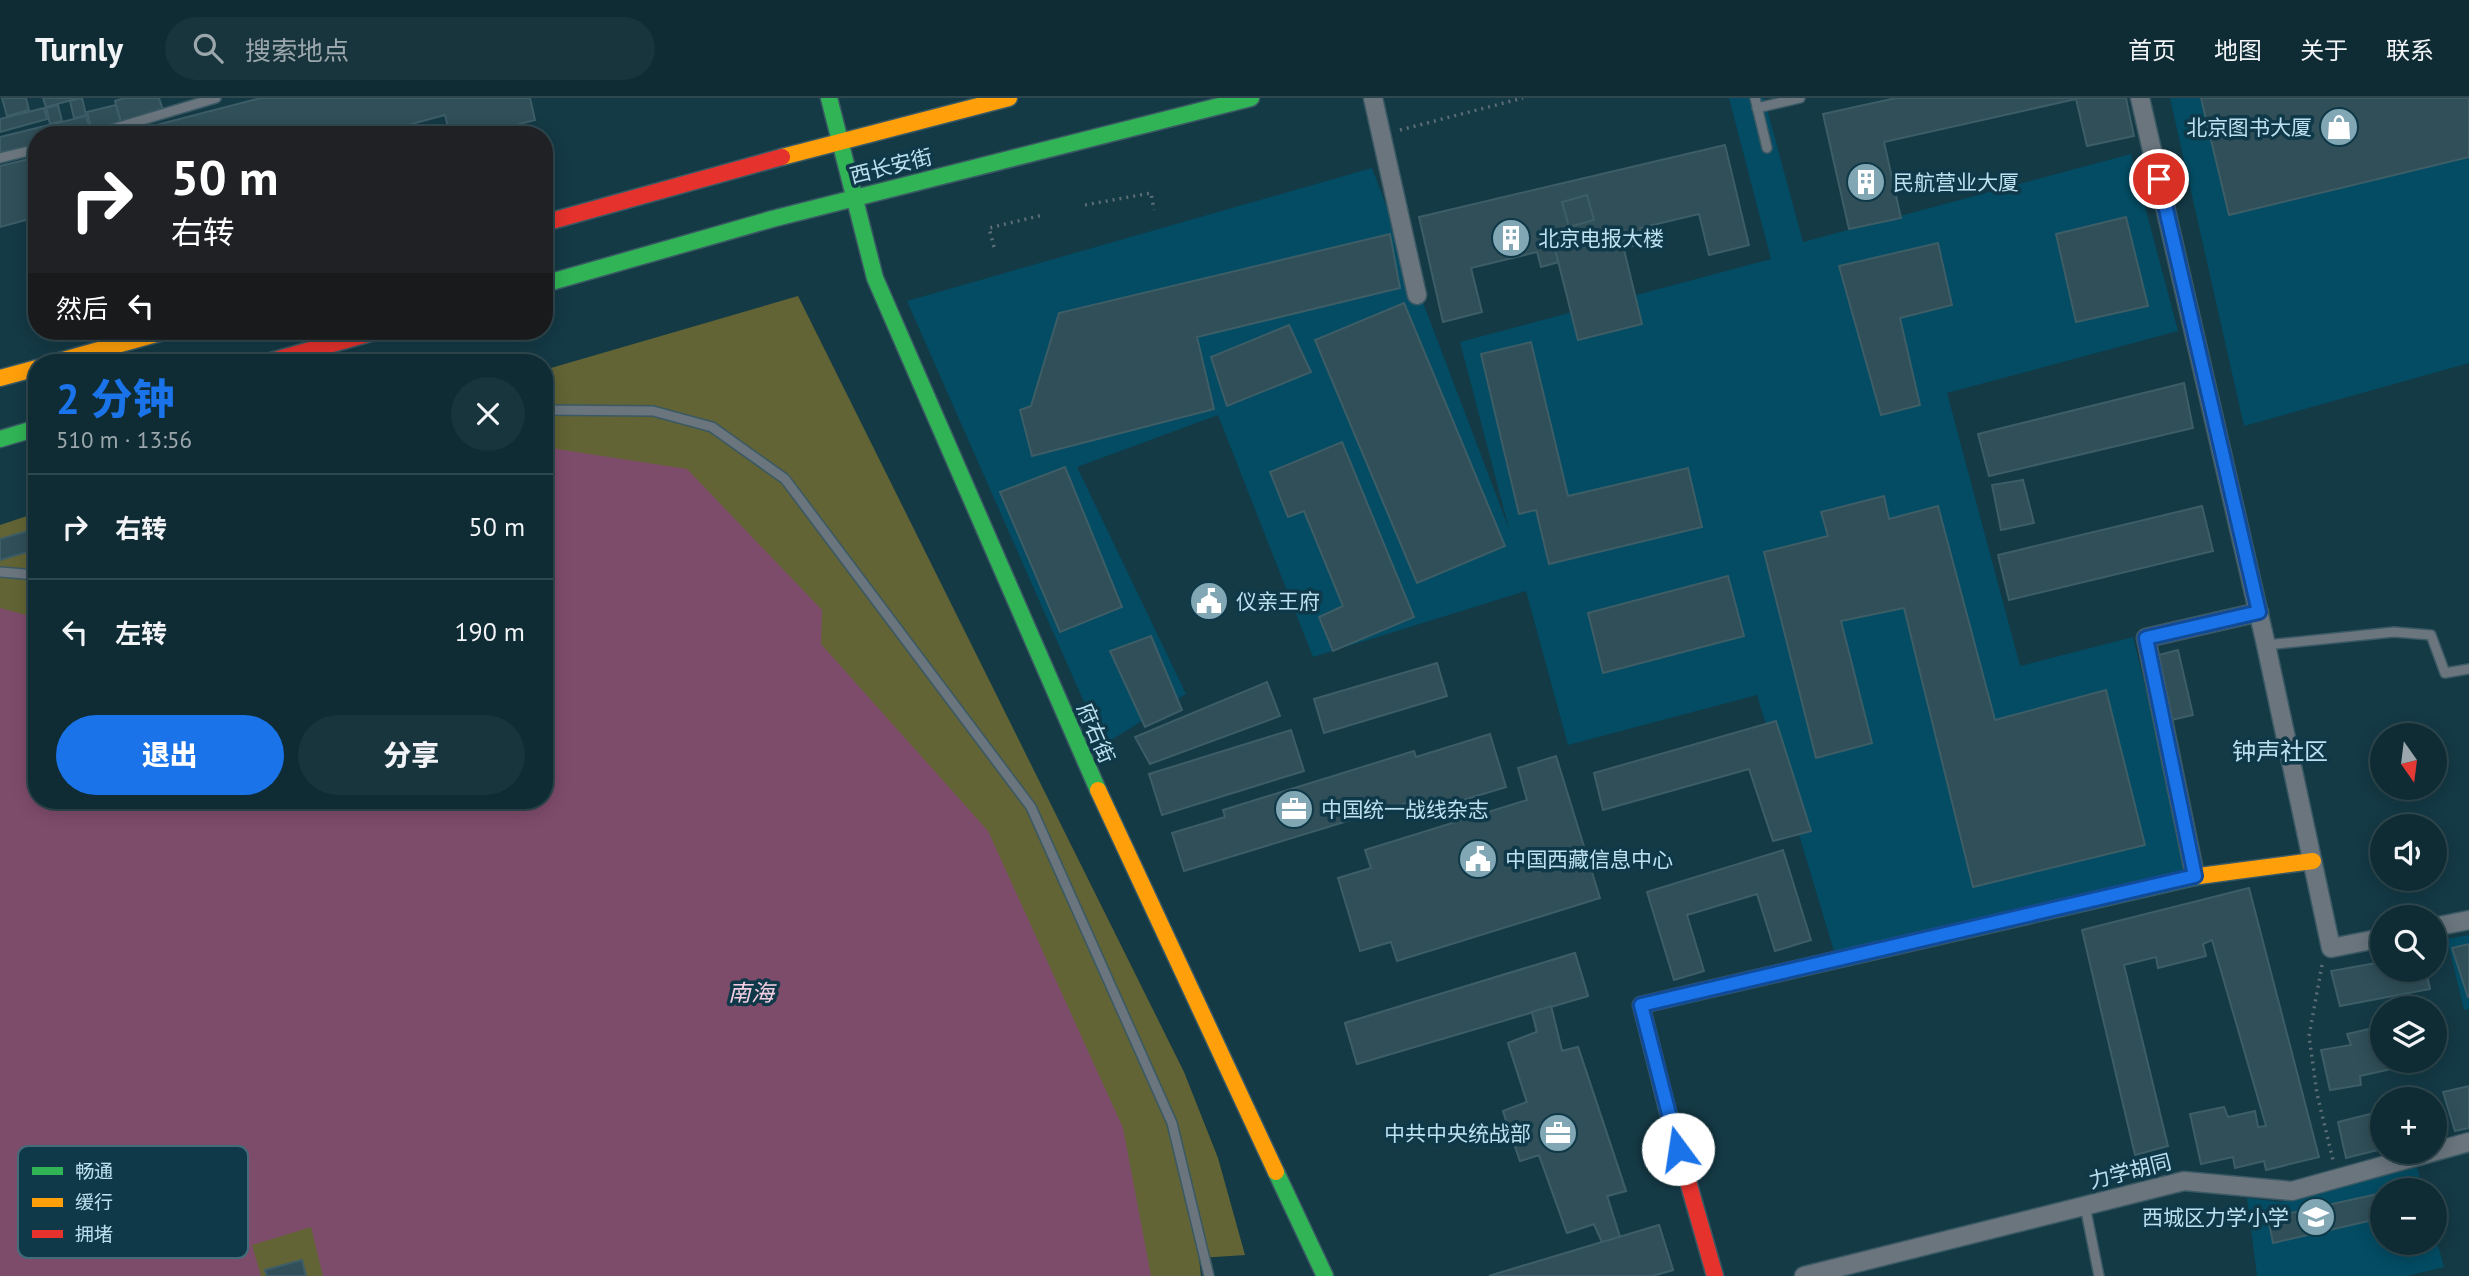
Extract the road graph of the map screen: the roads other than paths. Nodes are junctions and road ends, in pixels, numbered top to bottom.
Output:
1 (216, 98) edge
2 (829, 98) edge
3 (1009, 98) edge
4 (1251, 98) edge
5 (1373, 98) edge
6 (1755, 98) edge
7 (1800, 98) edge
8 (2140, 98) edge
9 (1757, 108) junction
10 (122, 126) edge
11 (839, 141) junction
12 (1767, 148) dead end
13 (28, 151) edge
14 (0, 158) edge
15 (854, 197) junction
16 (553, 220) edge
17 (553, 281) edge
18 (1417, 295) dead end
19 (135, 340) edge
20 (347, 340) edge
21 (85, 354) edge
22 (297, 354) edge
23 (28, 370) edge
24 (0, 378) edge
25 (553, 410) edge
26 (28, 431) edge
27 (0, 439) edge
28 (0, 572) edge
29 (28, 574) edge
30 (2259, 612) junction
31 (2266, 645) junction
32 (2469, 668) edge
33 (2313, 861) junction
34 (2195, 876) junction
35 (2469, 920) edge
36 (2447, 924) edge
37 (2370, 940) edge
38 (2469, 1142) edge
39 (2085, 1206) junction
40 (1209, 1276) edge
41 (1325, 1276) edge
42 (1716, 1276) edge
43 (1804, 1276) edge
44 (2099, 1276) edge

1 - 10 lane
2 - 11 main road, 府右街
3 - 11 main road, 西长安街
4 - 15 main road, 西长安街
5 - 18 street
6 - 9 lane
7 - 9 lane
8 - 30 street
9 - 12 lane
11 - 15 main road, 府右街
11 - 16 main road, 西长安街
13 - 14 lane
15 - 17 main road, 西长安街
15 - 41 main road, 府右街
19 - 21 main road
20 - 22 main road
23 - 24 main road
25 - 40 lane
26 - 27 main road
28 - 29 lane
30 - 31 street
30 - 34 street
31 - 32 lane
31 - 33 street
33 - 34 main road
33 - 37 street
34 - 42 main road
35 - 36 street
38 - 39 street, 力学胡同
39 - 43 street, 力学胡同
39 - 44 lane

